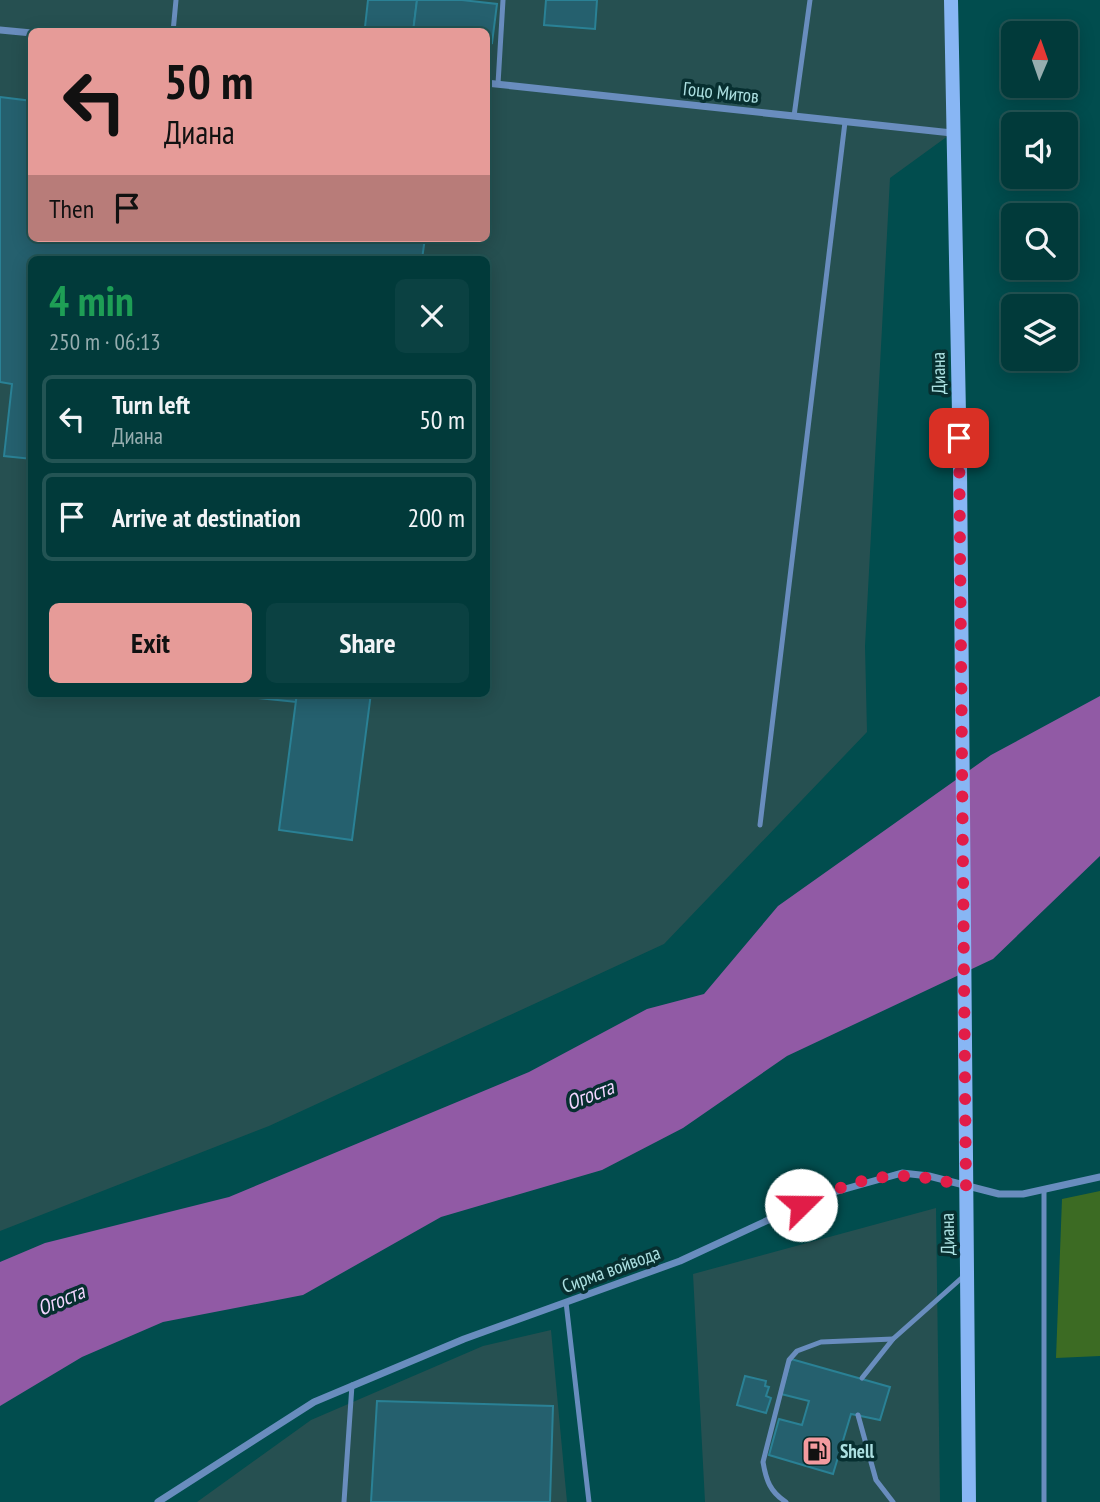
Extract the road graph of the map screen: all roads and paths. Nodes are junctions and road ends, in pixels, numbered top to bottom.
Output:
1 (176, 0) edge
2 (503, 0) edge
3 (810, 0) edge
4 (951, 0) edge
5 (173, 28) edge
6 (0, 30) edge
7 (28, 33) edge
8 (490, 83) edge
9 (498, 84) junction
10 (794, 116) junction
11 (845, 122) junction
12 (952, 134) junction
13 (760, 825) dead end
14 (1100, 1177) edge
15 (966, 1187) junction
16 (1044, 1191) junction
17 (967, 1273) junction
18 (566, 1302) junction
19 (893, 1339) junction
20 (862, 1378) dead end
21 (352, 1385) junction
22 (858, 1415) dead end
23 (158, 1502) edge
24 (344, 1502) edge
25 (589, 1502) edge
26 (786, 1502) edge
27 (893, 1502) edge
28 (969, 1502) edge
29 (1044, 1502) edge

1 - 5 lane
2 - 9 lane
3 - 10 lane
4 - 12 main road, Диана
6 - 7 street
8 - 9 street, Гоцо Митов
9 - 10 street, Гоцо Митов
10 - 11 street, Гоцо Митов
11 - 12 street, Гоцо Митов
11 - 13 lane
12 - 15 main road, Диана
14 - 16 street, Сирма войвода
15 - 16 street, Сирма войвода
15 - 17 main road, Диана
15 - 18 street, Сирма войвода
16 - 29 lane
17 - 19 lane
17 - 28 main road, Диана
18 - 21 street, Сирма войвода
18 - 25 lane
19 - 20 lane
19 - 26 lane
21 - 23 street, Сирма войвода
21 - 24 lane
22 - 27 lane

